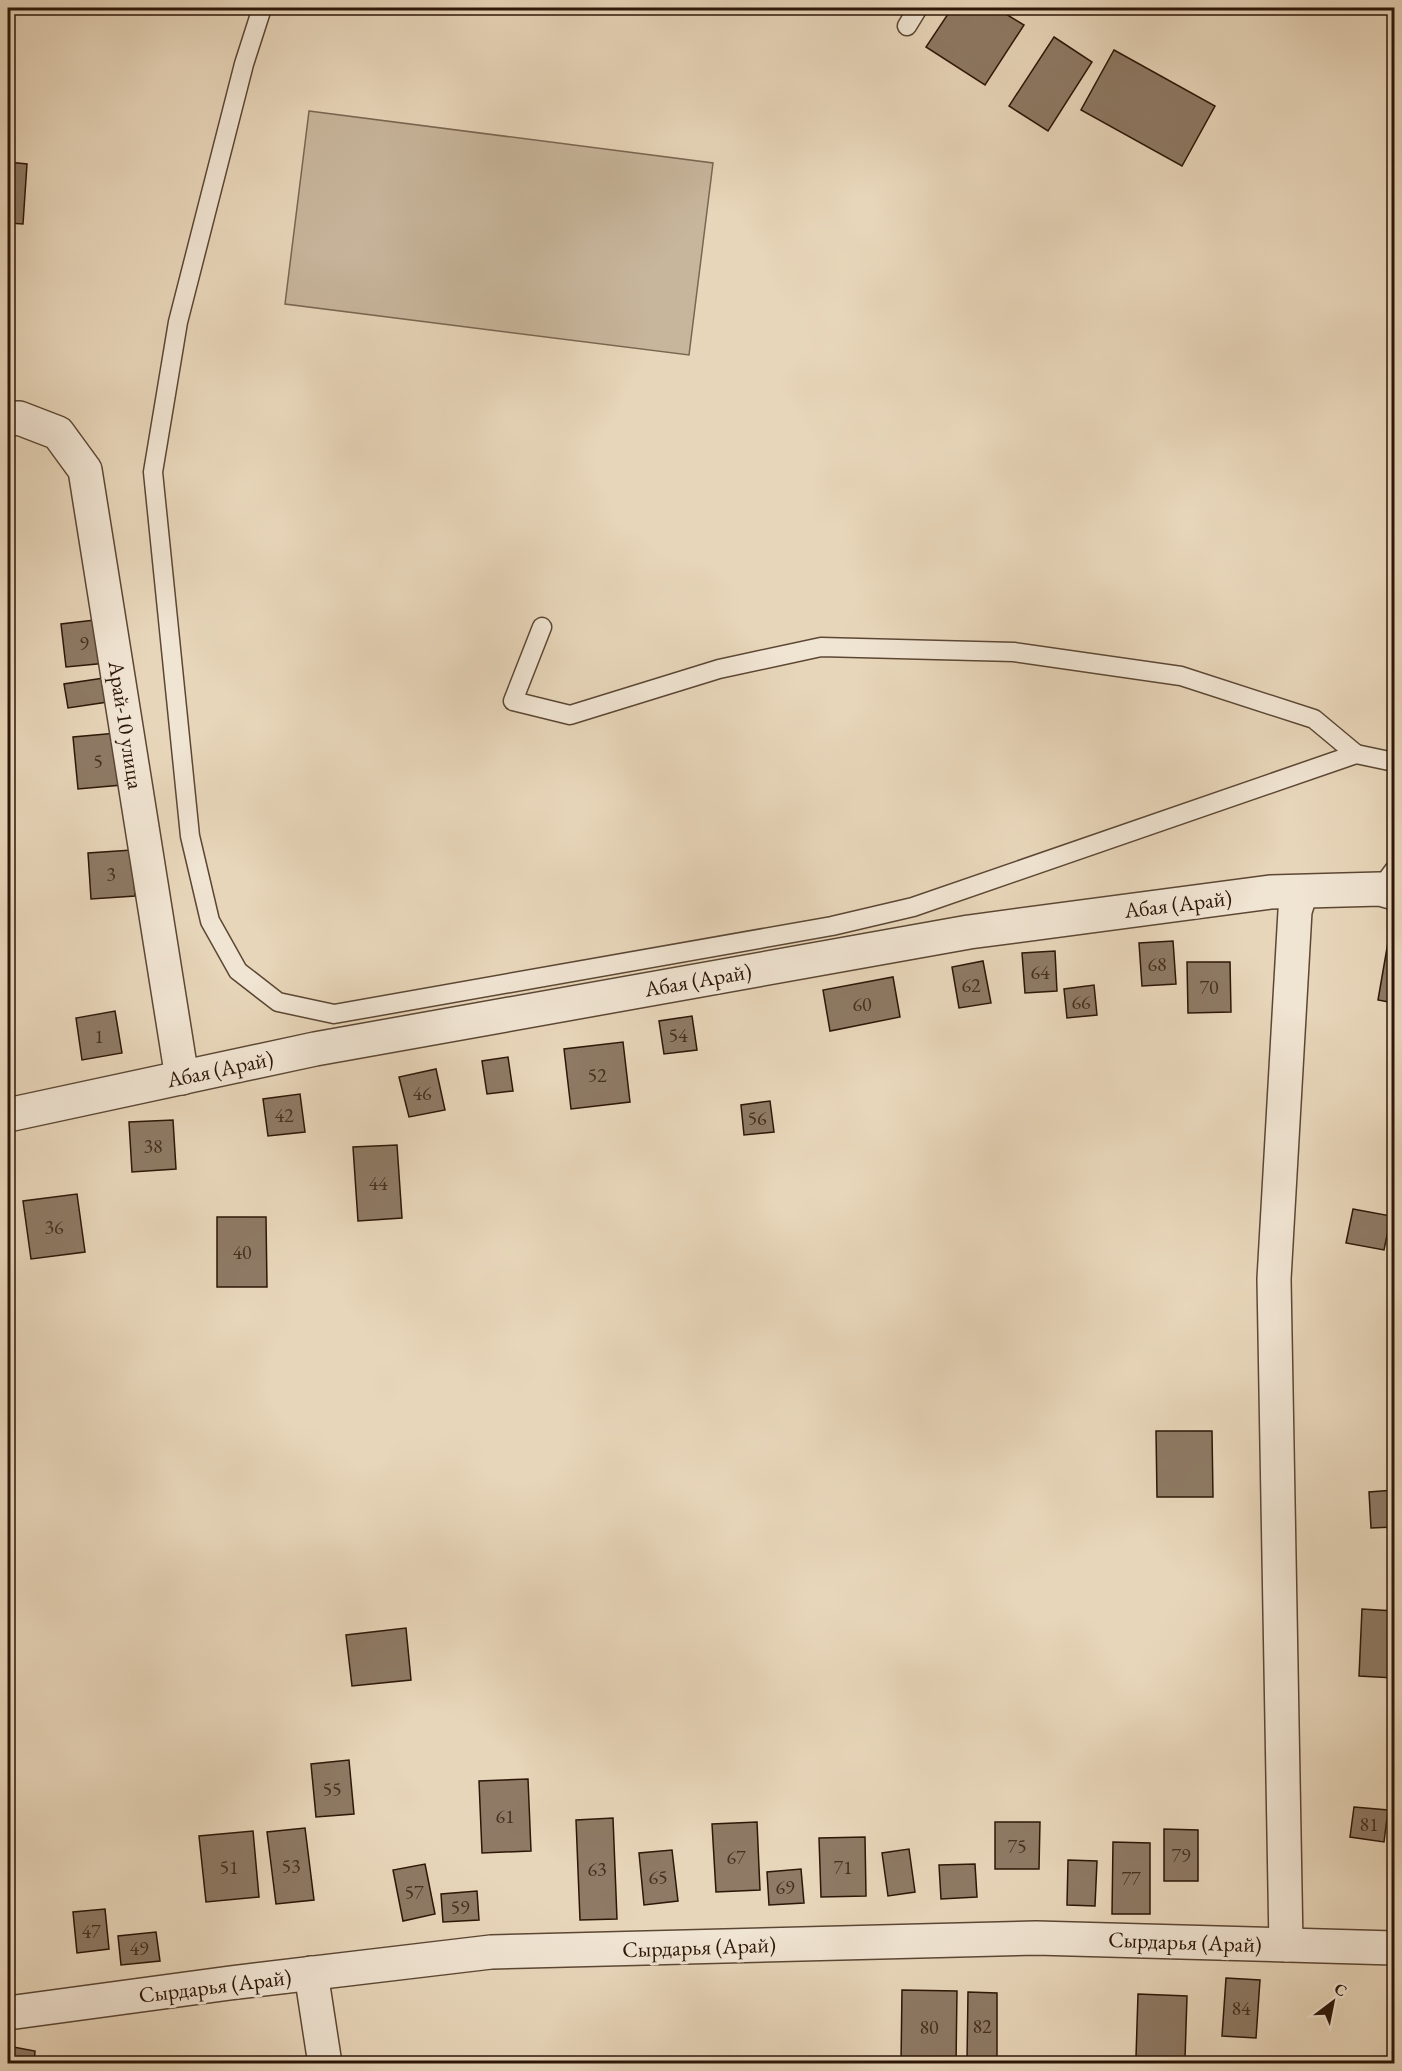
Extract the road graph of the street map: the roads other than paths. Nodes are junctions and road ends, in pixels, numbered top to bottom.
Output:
1 (262, 8) edge
2 (918, 8) edge
3 (908, 26) dead end
4 (8, 419) edge
5 (542, 627) dead end
6 (1356, 754) junction
7 (1395, 762) edge
8 (1390, 884) edge
9 (1300, 892) junction
10 (182, 1077) junction
11 (8, 1115) edge
12 (1286, 1945) junction
13 (1395, 1948) edge
14 (311, 1973) junction
15 (8, 2013) edge
16 (326, 2064) edge

1 - 6 lane
2 - 3 lane
4 - 10 street, Арай-10 улица
5 - 6 lane
6 - 7 lane
8 - 9 street, Абая (Арай)
9 - 10 street, Абая (Арай)
9 - 12 street
10 - 11 street, Абая (Арай)
12 - 13 street, Сырдарья (Арай)
12 - 14 street, Сырдарья (Арай)
14 - 15 street, Сырдарья (Арай)
14 - 16 street

